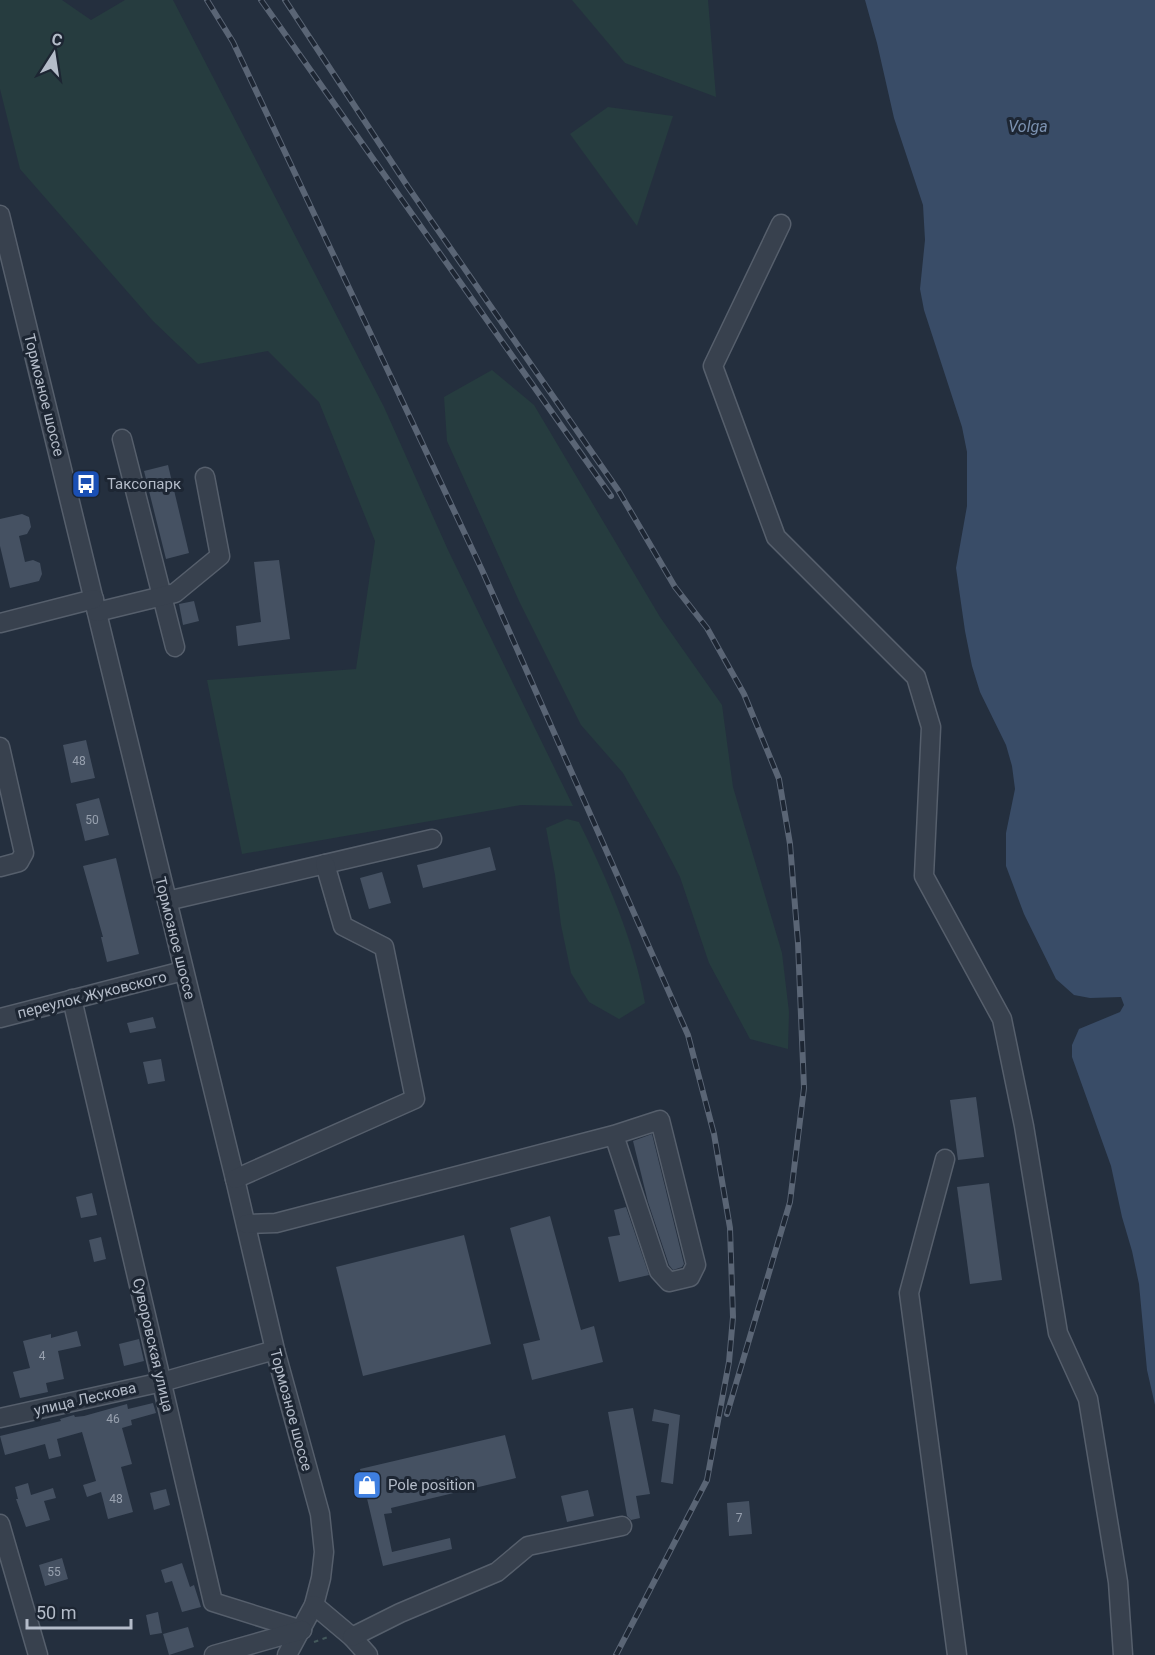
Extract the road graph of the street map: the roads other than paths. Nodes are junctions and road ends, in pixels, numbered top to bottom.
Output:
1 (1, 222) edge
2 (781, 224) dead end
3 (122, 439) dead end
4 (204, 477) dead end
5 (162, 596) junction
6 (95, 605) junction
7 (0, 623) edge
8 (175, 647) dead end
9 (0, 747) edge
10 (432, 839) dead end
11 (325, 864) junction
12 (0, 867) edge
13 (167, 902) junction
14 (183, 971) junction
15 (72, 999) junction
16 (0, 1018) edge
17 (614, 1135) junction
18 (945, 1159) dead end
19 (235, 1179) junction
20 (246, 1224) junction
21 (275, 1350) junction
22 (162, 1382) junction
23 (0, 1418) edge
24 (0, 1524) edge
25 (622, 1526) dead end
26 (314, 1605) junction
27 (345, 1631) junction
28 (307, 1636) junction
29 (38, 1655) edge
30 (214, 1655) edge
31 (287, 1655) edge
32 (368, 1655) edge
33 (957, 1655) edge
34 (1124, 1655) edge

1 - 6 street, Тормозное шоссе
2 - 34 street
3 - 5 street
4 - 5 street
5 - 6 street
5 - 8 street
6 - 7 street
6 - 13 street, Тормозное шоссе
9 - 12 street
10 - 11 street
11 - 13 street
11 - 19 street
13 - 14 street, Тормозное шоссе
14 - 15 street, переулок Жуковского
14 - 19 street, Тормозное шоссе
15 - 16 street, переулок Жуковского
15 - 22 street, Суворовская улица
17 - 17 street
17 - 20 street
18 - 33 street
19 - 20 street, Тормозное шоссе
20 - 21 street, Тормозное шоссе
21 - 22 street, улица Лескова
21 - 26 street, Тормозное шоссе
22 - 23 street, улица Лескова
22 - 28 street, Суворовская улица
24 - 29 street
25 - 27 street
26 - 27 street
26 - 28 street, Тормозное шоссе
27 - 32 street
28 - 30 street
28 - 31 street, Тормозное шоссе

